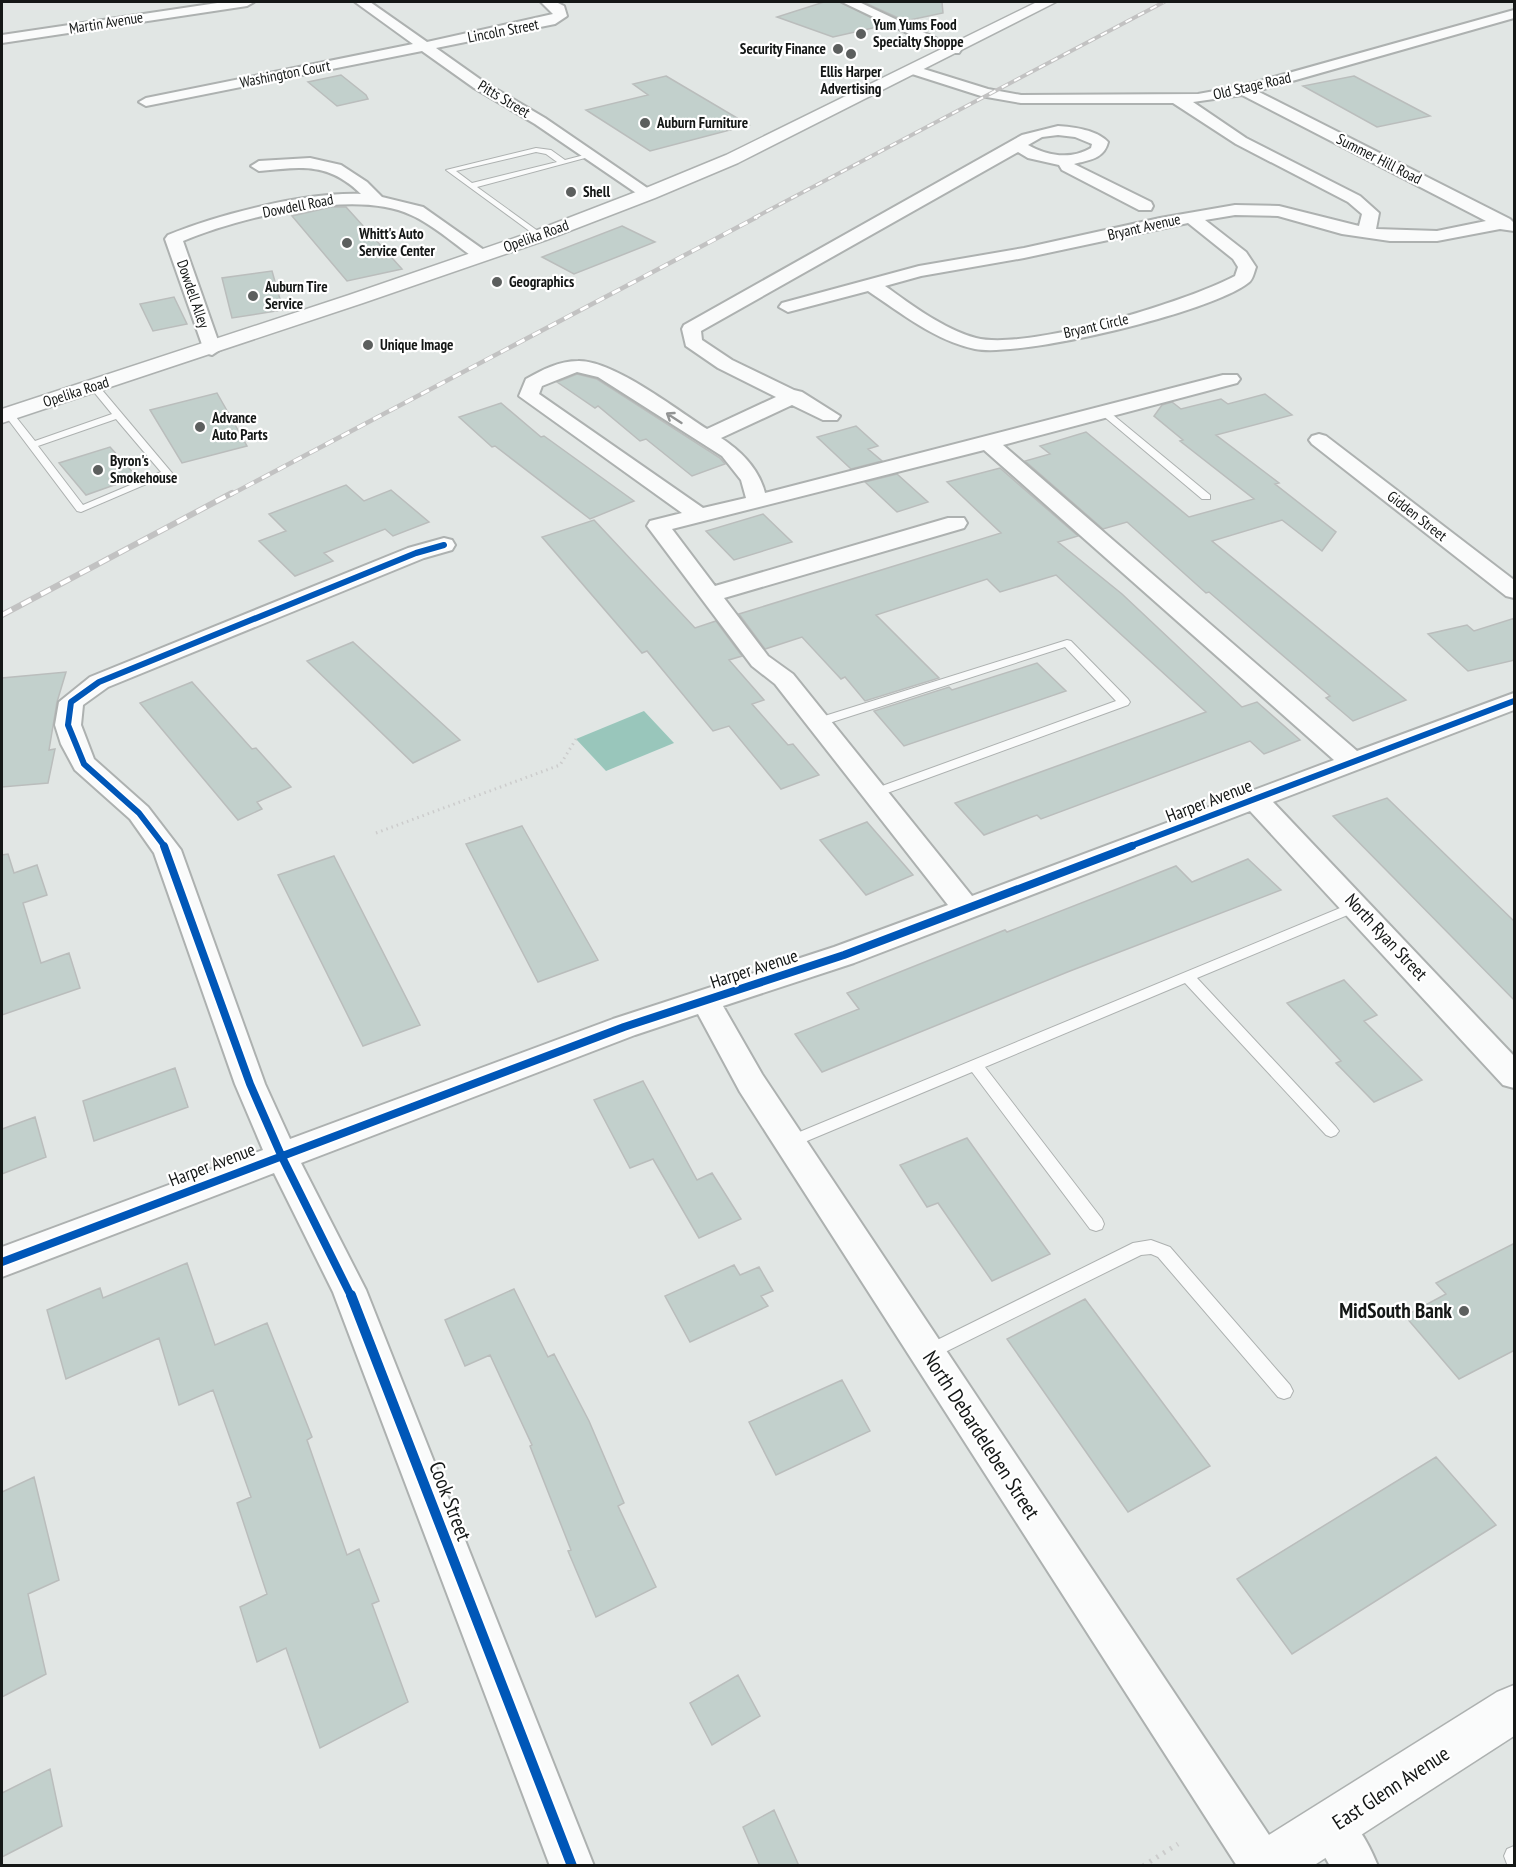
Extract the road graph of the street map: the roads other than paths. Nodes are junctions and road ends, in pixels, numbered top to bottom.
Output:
1 (247, 2) edge
2 (362, 2) edge
3 (547, 2) edge
4 (849, 2) edge
5 (1048, 2) edge
6 (1515, 14) edge
7 (2, 39) edge
8 (424, 46) junction
9 (954, 50) junction
10 (914, 70) junction
11 (1244, 90) junction
12 (1176, 98) junction
13 (146, 102) dead end
14 (1058, 115) junction
15 (1018, 145) junction
16 (592, 155) junction
17 (1064, 161) junction
18 (563, 162) junction
19 (259, 166) dead end
20 (471, 186) junction
21 (648, 194) junction
22 (376, 200) junction
23 (1145, 206) dead end
24 (1190, 217) junction
25 (1509, 226) edge
26 (1366, 234) junction
27 (539, 236) junction
28 (174, 239) joint
29 (482, 255) junction
30 (870, 284) junction
31 (788, 307) dead end
32 (212, 349) junction
33 (1230, 379) dead end
34 (94, 386) junction
35 (795, 396) junction
36 (1104, 412) junction
37 (5, 415) edge
38 (118, 415) junction
39 (830, 416) dead end
40 (707, 437) junction
41 (1319, 440) dead end
42 (988, 443) junction
43 (33, 445) junction
44 (1206, 497) dead end
45 (758, 500) junction
46 (699, 515) junction
47 (956, 523) dead end
48 (444, 545) dead end
49 (1515, 591) edge
50 (708, 595) junction
51 (1515, 701) edge
52 (819, 722) junction
53 (1353, 762) junction
54 (875, 793) junction
55 (1255, 800) junction
56 (1357, 906) junction
57 (967, 909) junction
58 (1187, 977) junction
59 (705, 1000) junction
60 (975, 1065) junction
61 (1515, 1076) edge
62 (1331, 1131) dead end
63 (790, 1143) junction
64 (281, 1155) junction
65 (1096, 1224) dead end
66 (2, 1262) edge
67 (927, 1353) junction
68 (1284, 1391) dead end
69 (1515, 1709) edge
70 (1330, 1827) junction
71 (572, 1866) edge
72 (1265, 1866) edge
73 (1356, 1866) edge

1 - 7 street, Martin Avenue
2 - 8 street, Pitts Street
3 - 8 street, Lincoln Street
4 - 9 street
5 - 9 main road, Opelika Road
6 - 11 street, Old Stage Road
8 - 13 street, Washington Court
8 - 16 street, Pitts Street
9 - 10 main road, Opelika Road
10 - 14 street, Old Stage Road
10 - 21 main road, Opelika Road
11 - 12 street, Old Stage Road
11 - 25 street, Summer Hill Road
12 - 14 street, Old Stage Road
12 - 26 street
14 - 15 street
14 - 17 street
15 - 17 street
15 - 35 street
16 - 18 lane
16 - 21 street, Pitts Street
17 - 23 street
18 - 20 lane
18 - 20 lane
19 - 22 street
20 - 27 lane
21 - 27 main road, Opelika Road
22 - 28 street, Dowdell Road
22 - 29 street, Dowdell Road
24 - 26 street, Bryant Avenue
24 - 30 street, Bryant Avenue
24 - 30 street, Bryant Circle
25 - 26 street, Bryant Avenue
27 - 29 main road, Opelika Road
28 - 32 street, Dowdell Alley
29 - 32 main road, Opelika Road
30 - 31 street, Bryant Avenue
32 - 34 main road, Opelika Road
33 - 36 street
34 - 37 main road, Opelika Road
34 - 38 lane
35 - 39 street
35 - 40 street
36 - 42 street
36 - 44 lane
37 - 43 lane
38 - 43 lane
38 - 43 lane
40 - 45 street
40 -> 46 street
41 - 49 street, Gidden Street
42 - 45 street
42 - 53 street
45 - 46 street
46 - 50 street
47 - 50 street
48 - 64 street, Cook Street
50 - 52 street
51 - 53 street, Harper Avenue
52 - 54 street
52 - 54 lane
53 - 55 street, Harper Avenue
54 - 57 street
55 - 56 street, North Ryan Street
55 - 57 street, Harper Avenue
56 - 58 lane
56 - 61 street, North Ryan Street
57 - 59 street, Harper Avenue
58 - 60 lane
58 - 62 lane
59 - 63 street, North Debardeleben Street
59 - 64 street, Harper Avenue
60 - 63 lane
60 - 65 lane
63 - 67 street, North Debardeleben Street
64 - 66 street, Harper Avenue
64 - 71 street, Cook Street
67 - 68 lane
67 - 72 street, North Debardeleben Street
69 - 70 main road, East Glenn Avenue
70 - 72 main road, East Glenn Avenue
70 - 73 street

